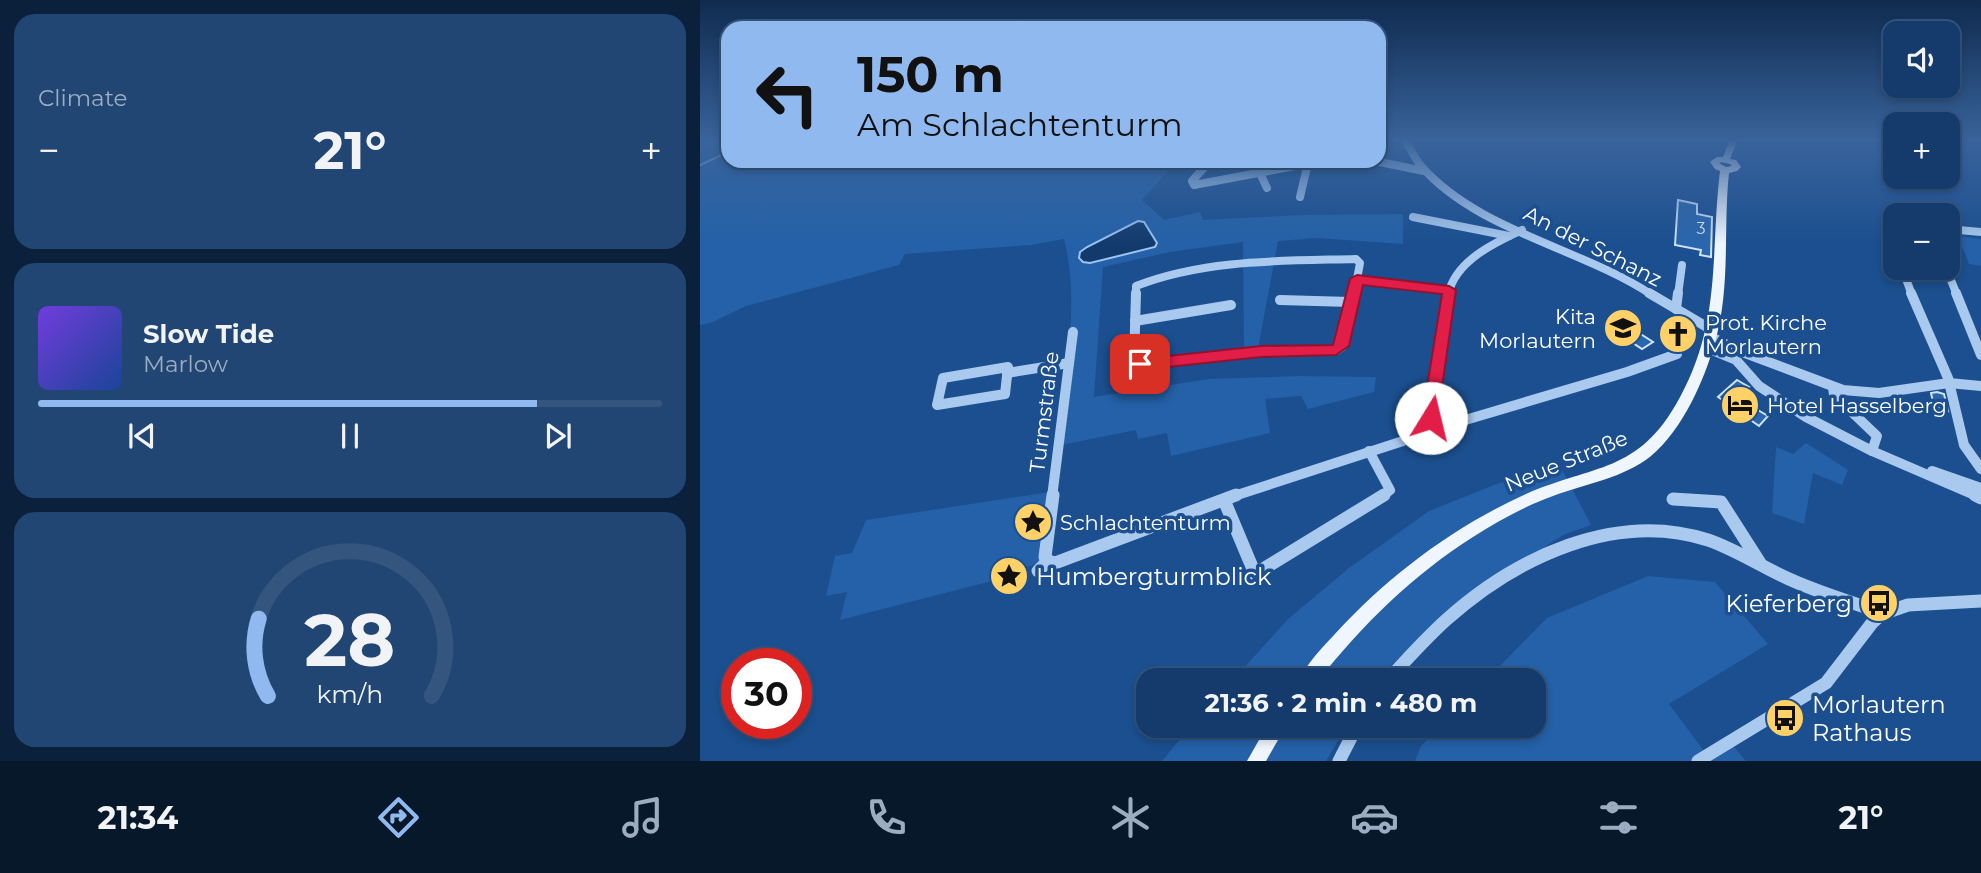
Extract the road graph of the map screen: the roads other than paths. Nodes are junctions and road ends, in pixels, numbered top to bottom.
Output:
1 (1198, 175) edge
2 (1246, 175) edge
3 (1259, 175) edge
4 (1305, 175) edge
5 (1427, 175) edge
6 (1725, 175) edge
7 (1267, 188) dead end
8 (1300, 197) dead end
9 (1413, 216) dead end
10 (1522, 230) junction
11 (1960, 230) edge
12 (1981, 232) edge
13 (1510, 236) junction
14 (1682, 264) dead end
15 (1357, 279) junction
16 (1906, 280) edge
17 (1951, 280) edge
18 (1449, 290) junction
19 (1280, 300) dead end
20 (1350, 302) junction
21 (1231, 305) dead end
22 (1676, 309) junction
23 (1135, 321) junction
24 (1073, 332) dead end
25 (1710, 338) junction
26 (1677, 354) dead end
27 (1734, 354) junction
28 (1981, 355) edge
29 (1069, 363) junction
30 (1007, 373) junction
31 (1949, 383) junction
32 (1981, 386) edge
33 (1833, 387) junction
34 (1431, 418) junction
35 (1872, 451) junction
36 (1368, 452) junction
37 (1981, 469) edge
38 (1925, 474) junction
39 (1981, 488) edge
40 (1981, 498) edge
41 (1673, 499) dead end
42 (1224, 500) junction
43 (1048, 561) junction
44 (1762, 566) junction
45 (1038, 571) dead end
46 (1981, 601) edge
47 (1884, 614) junction
48 (1319, 668) edge
49 (1400, 668) edge
50 (1270, 738) edge
51 (1351, 738) edge
52 (1256, 761) edge
53 (1339, 761) edge
54 (1698, 761) edge

1 - 2 street
3 - 7 street
4 - 8 street
5 - 10 street, An der Schanz
6 - 25 main road, Neue Straße
9 - 13 street
10 - 13 street
10 - 22 street, An der Schanz
11 - 12 street
13 - 18 street
14 - 22 street, An der Schanz
15 - 18 street
15 - 20 street
15 - 23 street
16 - 31 street
17 - 28 street
18 - 34 street
19 - 20 street
20 - 23 street
21 - 23 street
22 - 25 street, An der Schanz
24 - 29 street, Turmstraße
25 - 27 street, An der Schanz
25 - 48 main road, Neue Straße
26 - 34 street
27 - 33 street, An der Schanz
27 - 35 street
29 - 30 street
29 - 43 street, Turmstraße
30 - 30 street
31 - 32 street, An der Schanz
31 - 33 street, An der Schanz
31 - 37 street
33 - 35 street
34 - 36 street
35 - 38 street
36 - 42 street
36 - 42 street
38 - 39 street
38 - 40 street
41 - 44 street
42 - 43 street
43 - 45 street
44 - 47 street
44 - 49 street
46 - 47 street
47 - 54 street
50 - 52 main road
51 - 53 street

